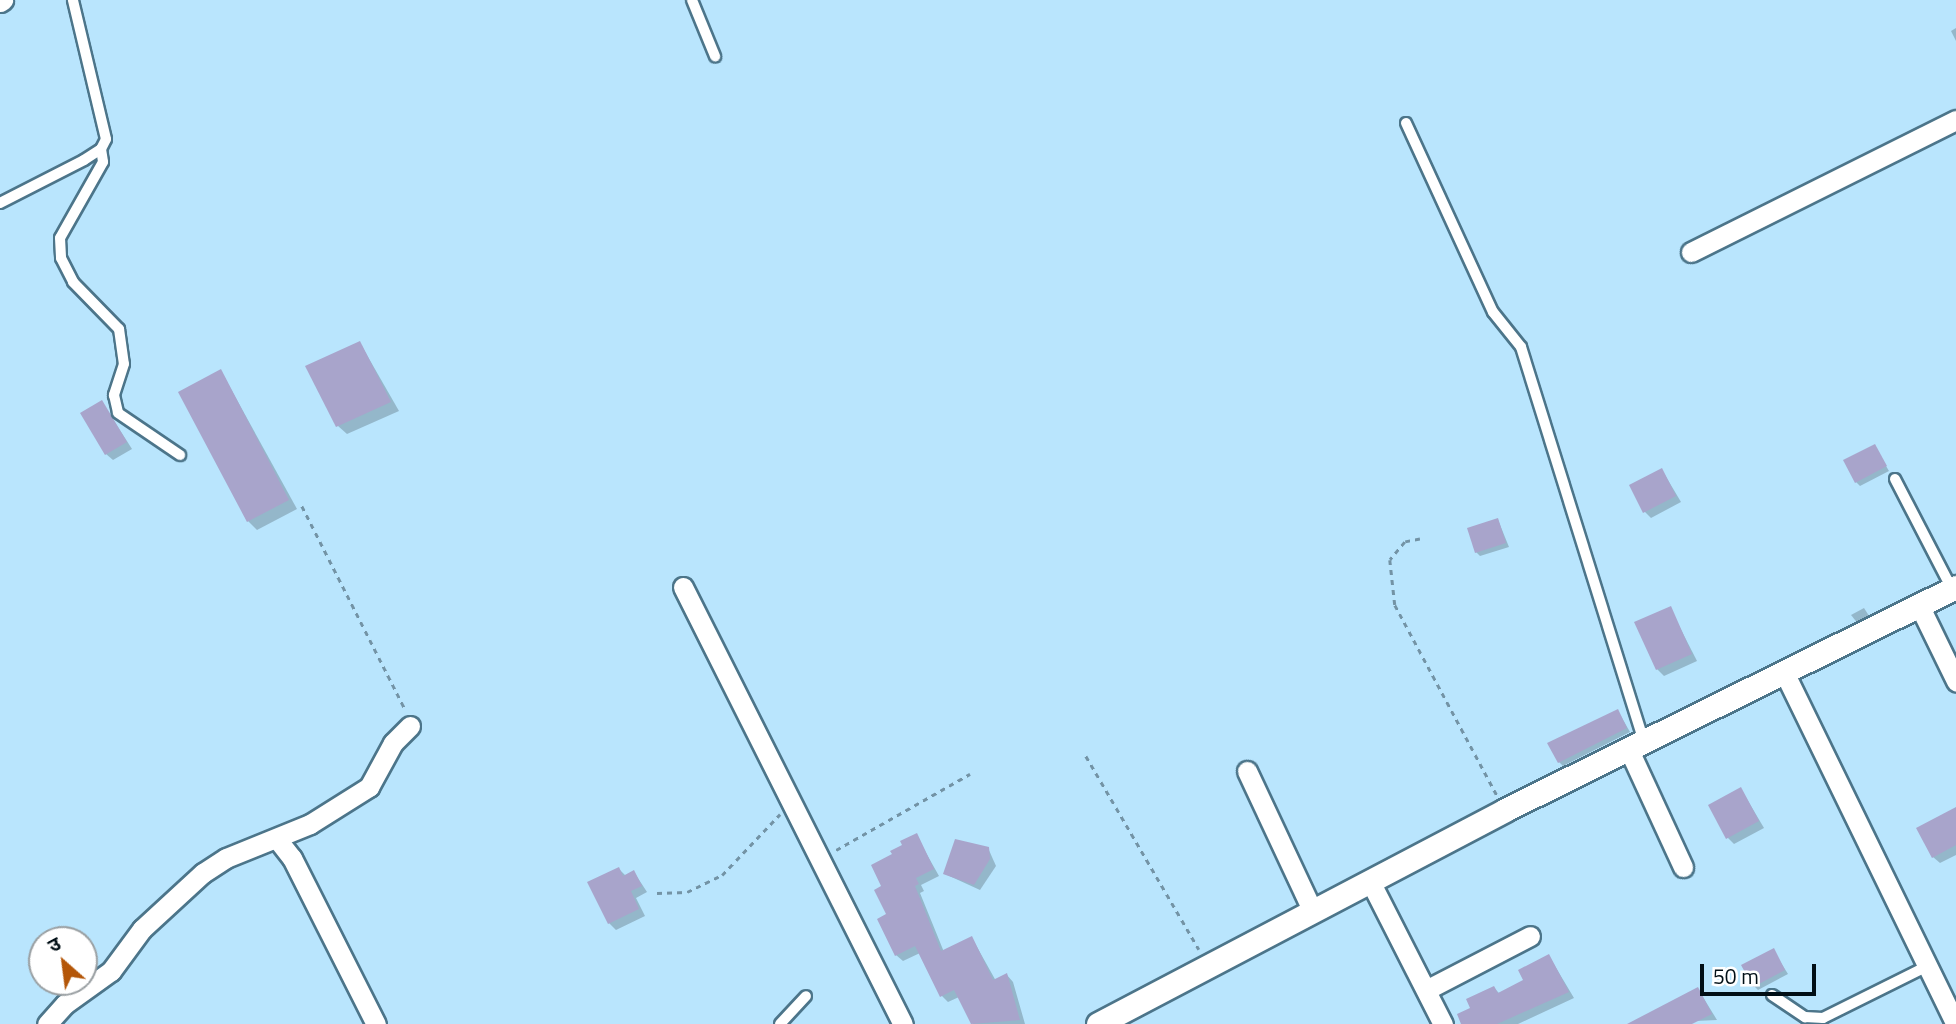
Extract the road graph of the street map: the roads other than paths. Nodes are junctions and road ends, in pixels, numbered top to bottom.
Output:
1 (73, 0) edge
2 (692, 0) edge
3 (715, 56) dead end
4 (1956, 120) edge
5 (1406, 123) dead end
6 (101, 149) junction
7 (0, 203) edge
8 (1691, 252) dead end
9 (180, 455) dead end
10 (1895, 479) dead end
11 (683, 587) dead end
12 (1954, 588) edge
13 (1919, 606) junction
14 (1785, 674) junction
15 (1956, 681) edge
16 (410, 726) road end
17 (1637, 746) junction
18 (1247, 771) dead end
19 (277, 839) junction
20 (1683, 867) dead end
21 (1370, 881) junction
22 (1313, 912) junction
23 (1530, 936) dead end
24 (1930, 965) junction
25 (1426, 990) junction
26 (1772, 995) dead end
27 (806, 996) dead end
28 (47, 1024) edge
29 (376, 1024) edge
30 (780, 1024) edge
31 (903, 1024) edge
32 (1098, 1024) edge
33 (1443, 1024) edge
34 (1956, 1024) edge

1 - 6 lane
2 - 3 lane
4 - 8 street
5 - 17 lane
6 - 7 lane
6 - 9 lane
10 - 12 lane
11 - 31 street
12 - 13 street
13 - 14 street
13 - 15 street
14 - 17 street
14 - 24 street
16 - 19 street
17 - 20 street
17 - 21 street
18 - 22 street
19 - 28 street
19 - 29 street
21 - 22 street
21 - 25 street
22 - 32 street
23 - 25 street
24 - 26 lane
24 - 34 street
25 - 33 street
27 - 30 lane

